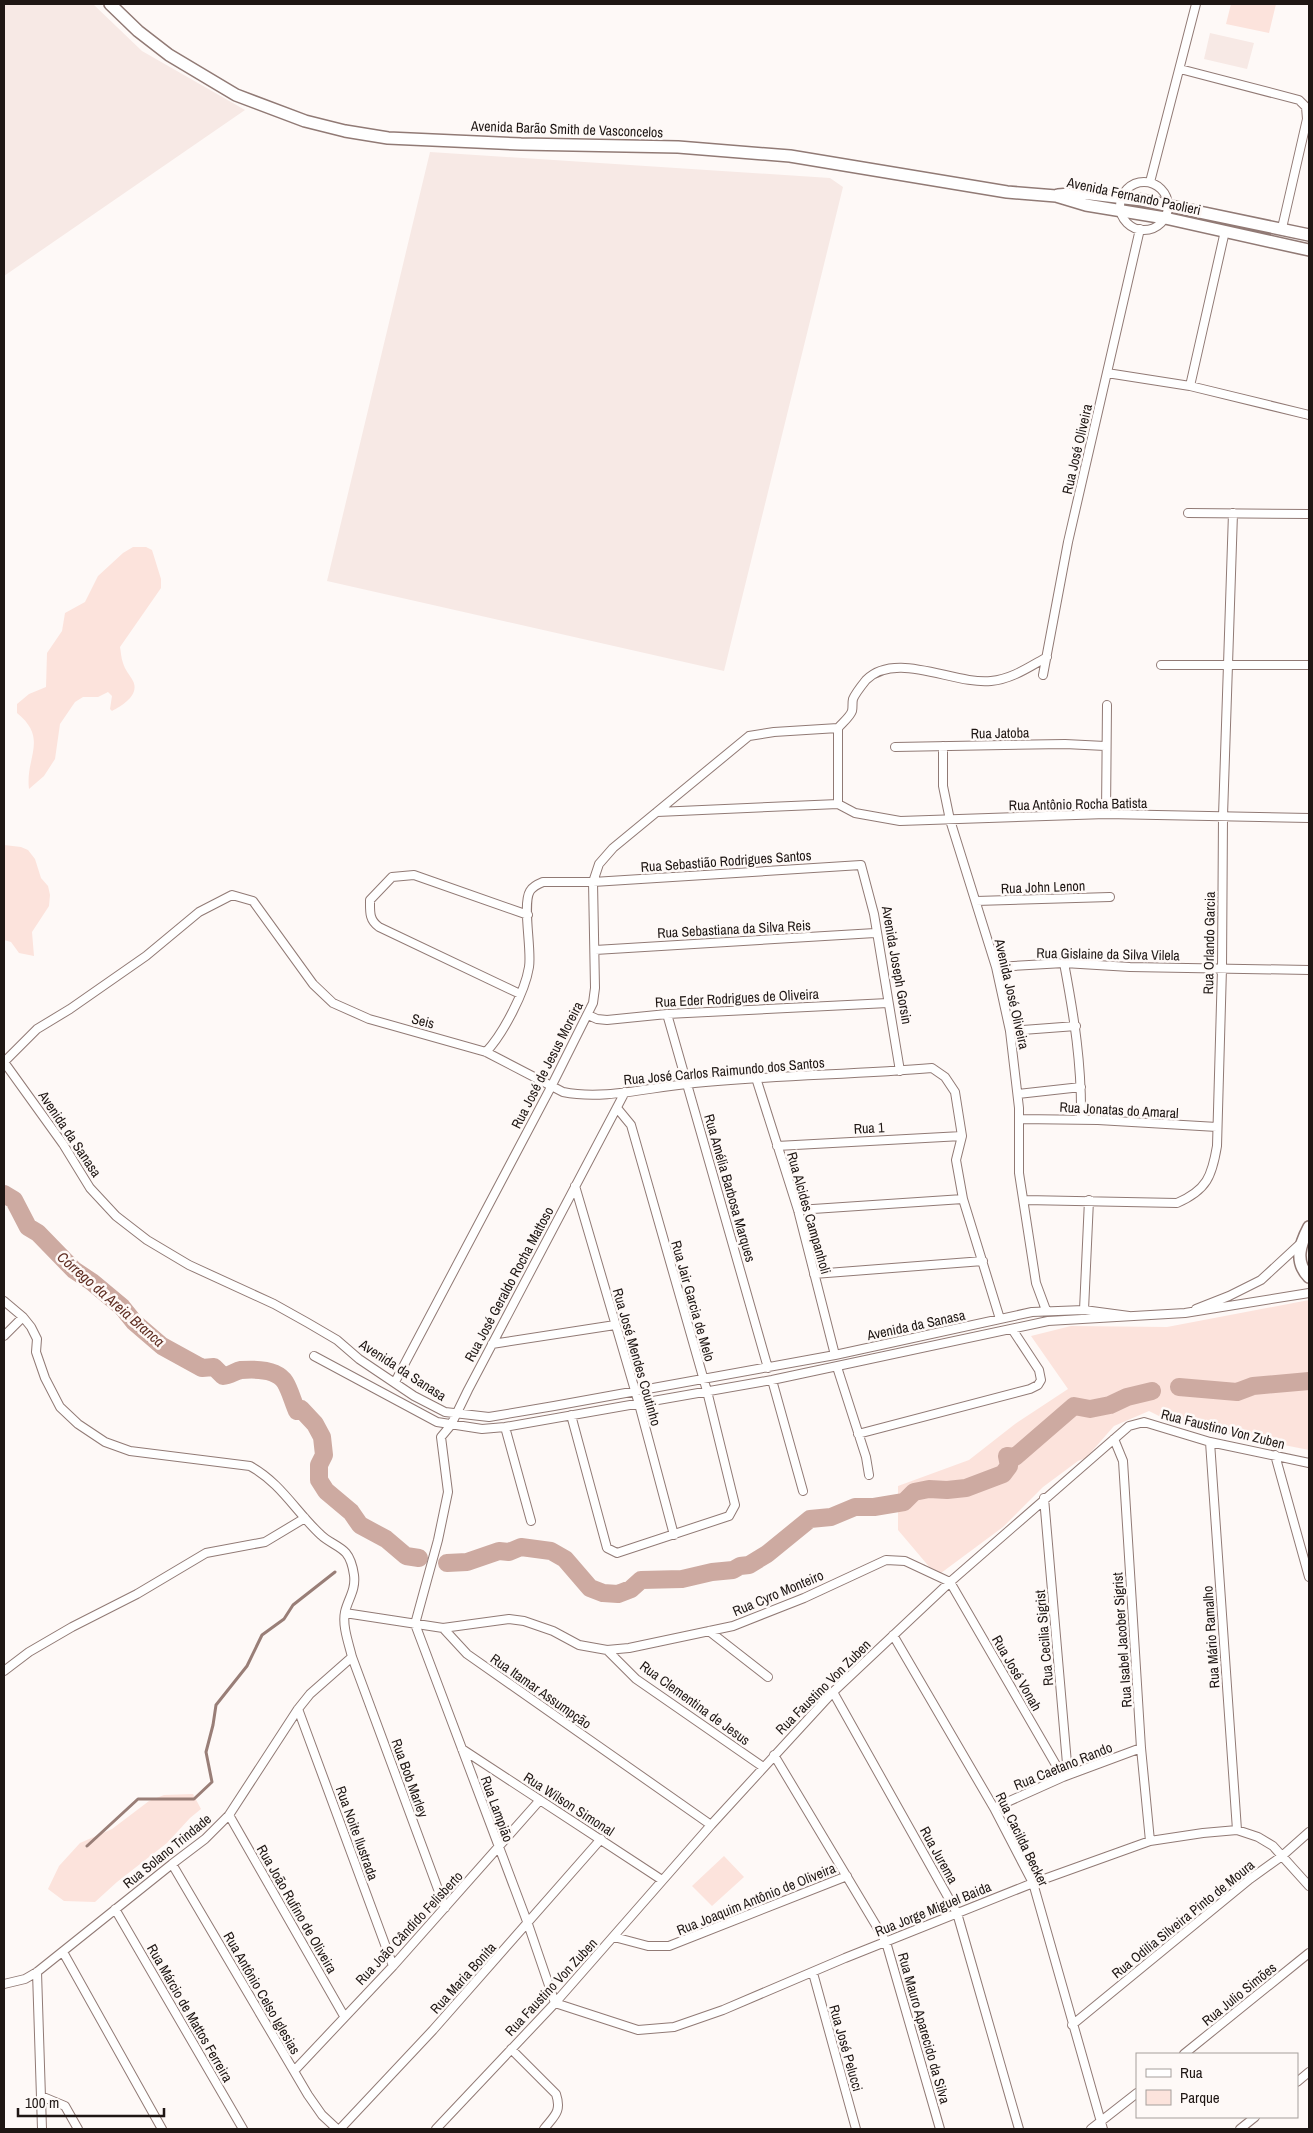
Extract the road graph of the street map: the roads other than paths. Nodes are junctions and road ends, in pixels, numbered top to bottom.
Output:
1 (110, 4) edge
2 (1196, 4) edge
3 (1180, 69) junction
4 (1301, 144) junction
5 (1309, 145) edge
6 (1150, 182) junction
7 (1056, 196) junction
8 (1122, 197) junction
9 (1168, 205) junction
10 (1120, 210) junction
11 (1165, 218) junction
12 (1282, 228) junction
13 (1140, 230) junction
14 (1225, 231) junction
15 (1309, 234) edge
16 (1309, 250) edge
17 (1107, 373) junction
18 (1190, 386) junction
19 (1309, 415) edge
20 (1188, 513) dead end
21 (1233, 513) junction
22 (1309, 514) edge
23 (1047, 657) junction
24 (1228, 664) junction
25 (1161, 665) dead end
26 (1309, 665) edge
27 (1042, 675) dead end
28 (1107, 705) dead end
29 (838, 728) junction
30 (895, 746) dead end
31 (943, 746) junction
32 (1105, 746) junction
33 (838, 804) junction
34 (657, 812) junction
35 (1106, 814) junction
36 (1223, 816) junction
37 (1309, 818) edge
38 (950, 820) junction
39 (861, 865) joint
40 (593, 882) junction
41 (1110, 897) dead end
42 (976, 901) junction
43 (528, 915) junction
44 (875, 933) junction
45 (595, 950) junction
46 (1064, 963) junction
47 (996, 967) junction
48 (1222, 968) junction
49 (1309, 970) edge
50 (520, 994) junction
51 (888, 1003) junction
52 (667, 1014) junction
53 (588, 1015) junction
54 (1076, 1026) junction
55 (1010, 1031) junction
56 (486, 1052) junction
57 (4, 1062) edge
58 (900, 1071) junction
59 (756, 1078) junction
60 (687, 1084) junction
61 (551, 1087) junction
62 (1081, 1087) junction
63 (625, 1092) junction
64 (1018, 1094) junction
65 (618, 1108) junction
66 (1019, 1119) junction
67 (1081, 1120) junction
68 (1217, 1127) junction
69 (962, 1136) junction
70 (777, 1146) junction
71 (575, 1186) junction
72 (963, 1199) junction
73 (1025, 1200) junction
74 (1089, 1200) junction
75 (798, 1210) junction
76 (1309, 1227) edge
77 (1300, 1244) junction
78 (983, 1261) junction
79 (814, 1274) junction
80 (1309, 1277) edge
81 (1247, 1287) junction
82 (1309, 1292) edge
83 (4, 1301) edge
84 (1251, 1303) junction
85 (1046, 1310) junction
86 (1084, 1310) junction
87 (1184, 1313) junction
88 (1129, 1316) junction
89 (23, 1317) junction
90 (1000, 1319) junction
91 (615, 1325) junction
92 (1012, 1329) junction
93 (4, 1336) edge
94 (492, 1344) junction
95 (835, 1355) junction
96 (314, 1356) dead end
97 (837, 1367) junction
98 (768, 1368) junction
99 (702, 1380) junction
100 (772, 1380) junction
101 (395, 1382) junction
102 (635, 1390) junction
103 (707, 1391) junction
104 (639, 1404) junction
105 (457, 1413) junction
106 (571, 1415) junction
107 (451, 1425) junction
108 (506, 1427) junction
109 (858, 1434) junction
110 (1114, 1439) junction
111 (1210, 1442) junction
112 (1275, 1455) junction
113 (1309, 1463) edge
114 (869, 1475) dead end
115 (803, 1491) dead end
116 (1044, 1498) junction
117 (305, 1518) junction
118 (531, 1521) dead end
119 (674, 1535) junction
120 (1306, 1550) edge
121 (1309, 1577) edge
122 (950, 1582) junction
123 (345, 1613) junction
124 (415, 1624) junction
125 (443, 1628) junction
126 (709, 1631) junction
127 (893, 1635) junction
128 (607, 1650) junction
129 (352, 1657) junction
130 (4, 1671) edge
131 (768, 1677) dead end
132 (834, 1692) junction
133 (298, 1709) junction
134 (1141, 1748) junction
135 (462, 1749) junction
136 (774, 1755) junction
137 (763, 1767) junction
138 (1065, 1776) junction
139 (540, 1800) junction
140 (994, 1808) junction
141 (229, 1815) junction
142 (711, 1825) junction
143 (1237, 1830) junction
144 (1309, 1832) edge
145 (601, 1839) junction
146 (1150, 1841) junction
147 (498, 1848) junction
148 (1282, 1856) junction
149 (172, 1864) junction
150 (847, 1876) junction
151 (662, 1880) junction
152 (1033, 1883) junction
153 (1309, 1886) edge
154 (445, 1908) junction
155 (115, 1909) junction
156 (957, 1913) junction
157 (528, 1924) junction
158 (614, 1937) junction
159 (886, 1942) junction
160 (63, 1952) junction
161 (1309, 1953) edge
162 (393, 1966) junction
163 (37, 1972) junction
164 (812, 1973) junction
165 (4, 1984) edge
166 (555, 2003) junction
167 (344, 2016) junction
168 (1072, 2025) junction
169 (511, 2049) junction
170 (1185, 2053) edge
171 (294, 2071) junction
172 (1309, 2072) edge
173 (1298, 2081) edge
174 (1136, 2094) edge
175 (41, 2096) junction
176 (1254, 2118) edge
177 (1101, 2126) edge
178 (42, 2129) edge
179 (78, 2129) edge
180 (162, 2129) edge
181 (243, 2129) edge
182 (338, 2129) edge
183 (436, 2129) edge
184 (544, 2129) edge
185 (856, 2129) edge
186 (940, 2129) edge
187 (1018, 2129) edge
188 (1091, 2129) edge
189 (1240, 2129) edge

1 - 7 main road, Avenida Barão Smith de Vasconcelos
2 - 3 street
3 - 4 street
3 - 6 street
4 - 5 street
4 - 12 street
6 - 8 street
6 - 9 street
7 - 8 main road, Avenida Fernando Paolieri
7 - 10 main road, Avenida Fernando Paolieri
8 - 9 main road, Avenida Fernando Paolieri
8 - 10 street
9 - 11 street
9 - 12 main road, Avenida Fernando Paolieri
10 - 11 main road, Avenida Fernando Paolieri
10 - 13 street
11 - 13 street
11 - 14 main road, Avenida Fernando Paolieri
12 - 15 main road, Avenida Fernando Paolieri
13 - 17 street, Rua José Oliveira
14 - 16 main road, Avenida Fernando Paolieri
14 - 18 street
17 - 18 street
17 - 23 street, Rua José Oliveira
18 - 19 street
20 - 21 street
21 - 22 street
21 - 24 street, Rua Orlando Garcia
23 - 27 street, Rua José Oliveira
23 - 29 street
24 - 25 street
24 - 26 street
24 - 36 street, Rua Orlando Garcia
28 - 32 street
29 - 33 street
29 - 34 street, Rua José de Jesus Moreira
30 - 31 street, Rua Jatoba
31 - 32 street, Rua Jatoba
31 - 38 street, Avenida José Oliveira
32 - 35 street
33 - 34 street
33 - 38 street, Rua Antônio Rocha Batista
34 - 40 street, Rua José de Jesus Moreira
35 - 36 street, Rua Antônio Rocha Batista
35 - 38 street, Rua Antônio Rocha Batista
36 - 37 street, Rua Antônio Rocha Batista
36 - 48 street, Rua Orlando Garcia
38 - 42 street, Avenida José Oliveira
39 - 40 street, Rua Sebastião Rodrigues Santos
39 - 44 street, Avenida Joseph Gorsin
40 - 43 street, Rua Sebastião Rodrigues Santos
40 - 45 street, Rua José de Jesus Moreira
41 - 42 street, Rua John Lenon
42 - 47 street, Avenida José Oliveira
43 - 50 street, Rua Sebastião Rodrigues Santos
43 - 50 street
44 - 45 street, Rua Sebastiana da Silva Reis
44 - 51 street, Avenida Joseph Gorsin
45 - 53 street, Rua José de Jesus Moreira
46 - 47 street, Rua Gislaine da Silva Vilela
46 - 48 street, Rua Gislaine da Silva Vilela
46 - 54 street
47 - 55 street, Avenida José Oliveira
48 - 49 street, Rua Gislaine da Silva Vilela
48 - 68 street, Rua Orlando Garcia
50 - 56 street, Rua Sebastião Rodrigues Santos
51 - 52 street, Rua Eder Rodrigues de Oliveira
51 - 58 street, Avenida Joseph Gorsin
52 - 53 street, Rua Eder Rodrigues de Oliveira
52 - 60 street, Rua Amélia Barbosa Marques
53 - 61 street, Rua José de Jesus Moreira
54 - 55 street
54 - 62 street
55 - 64 street, Avenida José Oliveira
56 - 57 street, Seis
56 - 61 street, Seis
57 - 101 street, Avenida da Sanasa
58 - 59 street, Rua José Carlos Raimundo dos Santos
58 - 69 street, Rua José Carlos Raimundo dos Santos
59 - 60 street, Rua José Carlos Raimundo dos Santos
59 - 70 street, Rua Alcides Campanholi
60 - 63 street, Rua José Carlos Raimundo dos Santos
60 - 98 street, Rua Amélia Barbosa Marques
61 - 63 street, Rua José Carlos Raimundo dos Santos
61 - 101 street, Rua José de Jesus Moreira
62 - 64 street
62 - 67 street
63 - 65 street, Rua José Geraldo Rocha Mattoso
64 - 66 street, Avenida José Oliveira
65 - 71 street, Rua José Geraldo Rocha Mattoso
65 - 99 street, Rua Jair Garcia de Melo
66 - 67 street, Rua Jonatas do Amaral
66 - 73 street, Avenida José Oliveira
67 - 68 street, Rua Jonatas do Amaral
68 - 74 street, Rua Orlando Garcia
69 - 70 street, Rua 1
69 - 72 street
70 - 75 street, Rua Alcides Campanholi
71 - 91 street, Rua José Mendes Coutinho
71 - 94 street, Rua José Geraldo Rocha Mattoso
72 - 75 street
72 - 78 street
73 - 74 street, Rua Orlando Garcia
73 - 85 street, Avenida José Oliveira
74 - 86 street
75 - 79 street, Rua Alcides Campanholi
76 - 77 main road
77 - 80 main road
77 - 81 street
78 - 79 street
78 - 90 street
79 - 95 street, Rua Alcides Campanholi
81 - 84 street
81 - 87 street
82 - 84 street
83 - 89 street
84 - 87 street
85 - 86 street, Avenida da Sanasa
85 - 90 street, Avenida da Sanasa
86 - 88 street, Avenida da Sanasa
87 - 88 street
88 - 92 street, Avenida da Sanasa
89 - 93 street
89 - 117 street
90 - 95 street, Avenida da Sanasa
91 - 94 street
91 - 102 street, Rua José Mendes Coutinho
92 - 97 street, Avenida da Sanasa
92 - 109 street
94 - 105 street, Rua José Geraldo Rocha Mattoso
95 - 98 street, Avenida da Sanasa
96 - 107 street, Avenida da Sanasa
97 - 100 street, Avenida da Sanasa
97 - 109 street
98 - 99 street, Avenida da Sanasa
99 - 102 street, Avenida da Sanasa
99 - 103 street, Rua Jair Garcia de Melo
100 - 103 street, Avenida da Sanasa
100 - 115 street
101 - 105 street, Avenida da Sanasa
102 - 104 street, Rua José Mendes Coutinho
102 - 105 street, Avenida da Sanasa
103 - 104 street, Avenida da Sanasa
103 - 119 street, Rua Jair Garcia de Melo
104 - 106 street, Avenida da Sanasa
104 - 119 street, Rua José Mendes Coutinho
105 - 107 street, Rua José Geraldo Rocha Mattoso
106 - 108 street, Avenida da Sanasa
106 - 119 street
107 - 108 street, Avenida da Sanasa
107 - 124 street, Rua José Geraldo Rocha Mattoso
108 - 118 street
109 - 114 street
110 - 111 street, Rua Faustino Von Zuben
110 - 116 street, Rua Faustino Von Zuben
110 - 134 street, Rua Isabel Jacober Sigrist
111 - 112 street, Rua Faustino Von Zuben
111 - 143 street, Rua Mário Ramalho
112 - 113 street, Rua Faustino Von Zuben
112 - 120 street
116 - 122 street, Rua Faustino Von Zuben
116 - 138 street, Rua Cecilia Sigrist
117 - 123 street
117 - 130 street
120 - 121 street
122 - 126 street, Rua Cyro Monteiro
122 - 127 street, Rua Faustino Von Zuben
122 - 138 street, Rua José Vonah
123 - 124 street
123 - 129 street, Rua Bob Marley
124 - 125 street
124 - 135 street, Rua Lampião
125 - 128 street
125 - 142 street, Rua Itamar Assumpção
126 - 128 street, Rua Cyro Monteiro
126 - 131 street
127 - 132 street, Rua Faustino Von Zuben
127 - 140 street, Rua Cacilda Becker
128 - 137 street, Rua Clementina de Jesus
129 - 133 street, Rua Solano Trindade
129 - 154 street, Rua Bob Marley
132 - 136 street, Rua Faustino Von Zuben
132 - 156 street, Rua Jurema
133 - 141 street, Rua Solano Trindade
133 - 162 street, Rua Noite Ilustrada
134 - 138 street, Rua Caetano Rando
134 - 146 street, Rua Isabel Jacober Sigrist
135 - 139 street, Rua Wilson Simonal
135 - 147 street, Rua Lampião
136 - 137 street, Rua Faustino Von Zuben
136 - 150 street, Rua Mauro Aparecido da Silva
137 - 142 street, Rua Faustino Von Zuben
138 - 140 street, Rua Caetano Rando
139 - 145 street, Rua Wilson Simonal
139 - 147 street, Rua João Cândido Felisberto
140 - 152 street, Rua Cacilda Becker
141 - 149 street, Rua Solano Trindade
141 - 167 street, Rua João Rufino de Oliveira
142 - 151 street, Rua Faustino Von Zuben
143 - 146 street, Rua Jorge Miguel Baida
143 - 148 street, Rua Jorge Miguel Baida
144 - 148 street, Rua Odilia Silveira Pinto de Moura
145 - 151 street, Rua Wilson Simonal
145 - 157 street, Rua Maria Bonita
146 - 152 street, Rua Jorge Miguel Baida
147 - 154 street, Rua João Cândido Felisberto
147 - 157 street, Rua Lampião
148 - 153 street, Rua Jorge Miguel Baida
148 - 168 street, Rua Odilia Silveira Pinto de Moura
149 - 155 street, Rua Solano Trindade
149 - 171 street, Rua Antônio Celso Iglesias
150 - 158 street, Rua Joaquim Antônio de Oliveira
150 - 159 street, Rua Mauro Aparecido da Silva
151 - 158 street, Rua Faustino Von Zuben
152 - 156 street, Rua Jorge Miguel Baida
152 - 168 street, Rua Cacilda Becker
154 - 162 street, Rua João Cândido Felisberto
155 - 160 street, Rua Solano Trindade
155 - 181 street, Rua Márcio de Mattos Ferreira
156 - 159 street, Rua Jorge Miguel Baida
156 - 187 street, Rua Jurema
157 - 166 street, Rua Lampião
157 - 182 street, Rua Maria Bonita
158 - 166 street, Rua Faustino Von Zuben
159 - 164 street, Rua Jorge Miguel Baida
159 - 186 street, Rua Mauro Aparecido da Silva
160 - 163 street, Rua Solano Trindade
160 - 180 street
161 - 170 street, Rua Julio Simões
162 - 167 street, Rua João Cândido Felisberto
163 - 165 street, Rua Solano Trindade
163 - 175 street
164 - 166 street, Rua Jorge Miguel Baida
164 - 185 street, Rua José Pelucci
166 - 169 street, Rua Faustino Von Zuben
167 - 171 street, Rua João Cândido Felisberto
168 - 177 street, Rua Cacilda Becker
169 - 183 street, Rua Faustino Von Zuben
169 - 184 street
171 - 182 street, Rua Antônio Celso Iglesias
172 - 173 street
174 - 177 street
175 - 178 street
175 - 179 street
176 - 189 street
177 - 188 street

